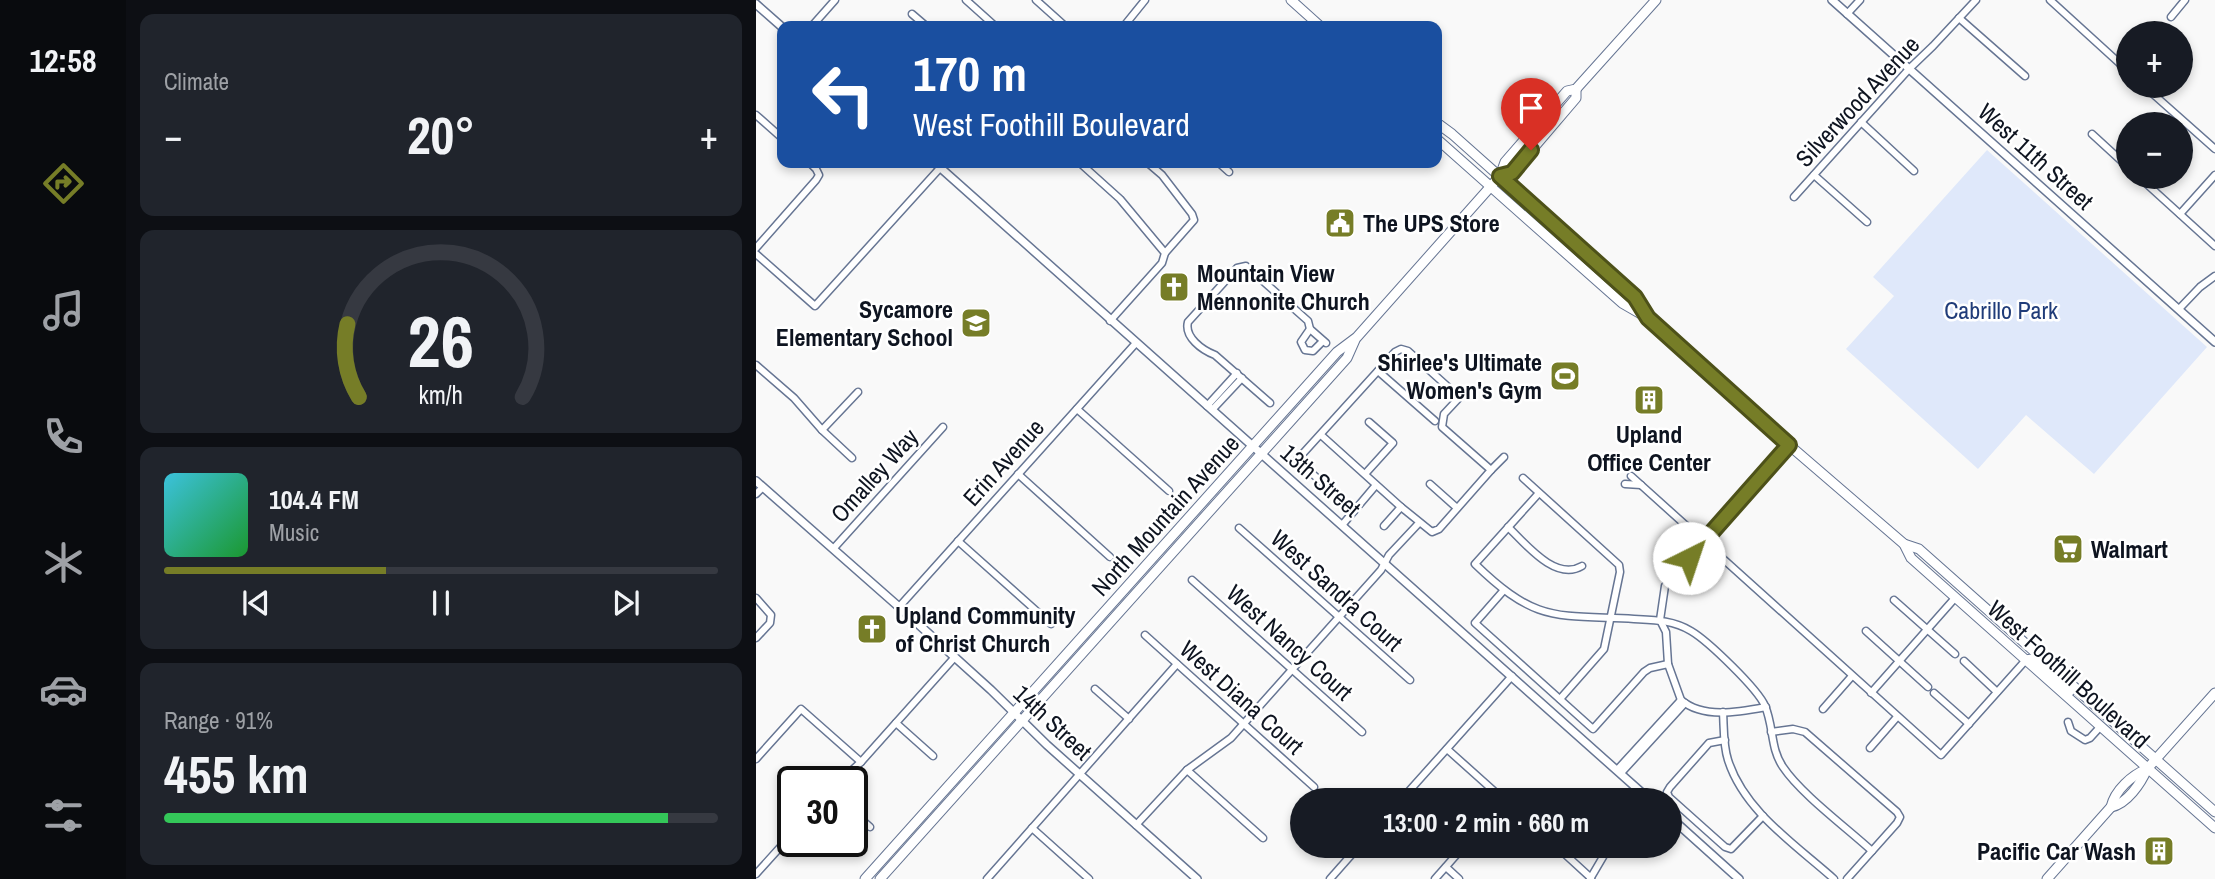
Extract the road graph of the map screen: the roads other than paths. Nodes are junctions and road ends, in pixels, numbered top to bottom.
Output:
1 (835, 0) edge
2 (966, 0) edge
3 (1036, 0) edge
4 (1145, 0) edge
5 (1291, 0) edge
6 (1656, 0) edge
7 (1832, 0) edge
8 (1860, 0) edge
9 (1976, 0) edge
10 (2050, 0) edge
11 (2185, 0) edge
12 (756, 4) edge
13 (912, 14) dead end
14 (1847, 14) junction
15 (2171, 17) dead end
16 (1959, 18) junction
17 (816, 21) edge
18 (920, 21) edge
19 (989, 21) edge
20 (1059, 21) edge
21 (1128, 21) edge
22 (1314, 21) edge
23 (777, 23) edge
24 (2116, 60) edge
25 (1909, 69) junction
26 (2025, 76) dead end
27 (2158, 98) edge
28 (757, 117) edge
29 (1861, 122) junction
30 (1442, 127) edge
31 (777, 134) edge
32 (2092, 135) dead end
33 (1442, 144) edge
34 (2215, 149) edge
35 (2116, 156) edge
36 (816, 168) edge
37 (934, 168) edge
38 (940, 168) edge
39 (1086, 168) edge
40 (1154, 168) edge
41 (1225, 168) edge
42 (1914, 171) dead end
43 (1229, 172) dead end
44 (1814, 174) junction
45 (2215, 175) edge
46 (1500, 176) junction
47 (1490, 187) junction
48 (2152, 189) edge
49 (1794, 197) dead end
50 (2180, 214) junction
51 (1867, 222) dead end
52 (2215, 246) edge
53 (756, 248) edge
54 (1165, 253) junction
55 (756, 254) edge
56 (2215, 276) edge
57 (2179, 309) junction
58 (1648, 318) junction
59 (1110, 321) junction
60 (1310, 329) junction
61 (1357, 337) junction
62 (2215, 342) edge
63 (1136, 343) junction
64 (756, 365) edge
65 (1378, 371) junction
66 (1239, 376) junction
67 (858, 392) dead end
68 (1270, 402) dead end
69 (1209, 408) junction
70 (1077, 409) junction
71 (1435, 421) dead end
72 (1369, 422) dead end
73 (943, 427) dead end
74 (822, 430) junction
75 (1321, 435) junction
76 (1789, 445) junction
77 (1253, 446) junction
78 (1261, 453) junction
79 (1504, 457) dead end
80 (852, 458) dead end
81 (1491, 470) junction
82 (1018, 474) junction
83 (1365, 474) junction
84 (1631, 476) dead end
85 (1523, 478) dead end
86 (759, 484) edge
87 (1430, 484) dead end
88 (1625, 484) dead end
89 (1376, 485) junction
90 (1643, 486) junction
91 (1169, 491) dead end
92 (1539, 493) junction
93 (756, 494) edge
94 (1401, 507) junction
95 (1457, 508) junction
96 (1354, 511) junction
97 (1419, 523) junction
98 (1343, 524) junction
99 (1384, 526) dead end
100 (1508, 527) junction
101 (1239, 528) dead end
102 (958, 541) junction
103 (1704, 541) junction
104 (1904, 544) junction
105 (834, 548) junction
106 (1110, 557) dead end
107 (1914, 561) junction
108 (1385, 563) junction
109 (1582, 566) dead end
110 (1951, 577) junction
111 (1192, 580) dead end
112 (1504, 590) junction
113 (756, 598) edge
114 (1955, 598) junction
115 (1894, 600) dead end
116 (899, 607) junction
117 (1339, 617) junction
118 (1612, 618) junction
119 (1660, 620) junction
120 (1051, 624) dead end
121 (1927, 629) junction
122 (1866, 631) dead end
123 (1992, 631) junction
124 (1145, 635) dead end
125 (756, 638) edge
126 (2035, 652) junction
127 (1955, 654) dead end
128 (954, 658) junction
129 (1964, 661) dead end
130 (2025, 661) junction
131 (1899, 662) junction
132 (1177, 664) junction
133 (1668, 664) junction
134 (1292, 670) junction
135 (1512, 676) junction
136 (1852, 676) junction
137 (1410, 680) dead end
138 (1928, 687) dead end
139 (1095, 689) dead end
140 (1997, 692) junction
141 (1871, 693) junction
142 (1934, 693) dead end
143 (2215, 694) edge
144 (2085, 696) junction
145 (1560, 699) junction
146 (1683, 701) junction
147 (1766, 707) junction
148 (1823, 709) dead end
149 (1723, 712) junction
150 (1014, 713) junction
151 (1897, 717) junction
152 (1129, 719) junction
153 (1022, 721) junction
154 (2068, 722) dead end
155 (896, 723) junction
156 (1243, 724) junction
157 (1969, 724) junction
158 (2100, 727) junction
159 (1362, 732) dead end
160 (1771, 732) junction
161 (1725, 740) junction
162 (1447, 748) junction
163 (1870, 748) dead end
164 (933, 756) dead end
165 (756, 759) edge
166 (2155, 760) junction
167 (861, 762) junction
168 (857, 766) edge
169 (2147, 769) junction
170 (1186, 770) junction
171 (1619, 771) junction
172 (1080, 775) junction
173 (1314, 787) dead end
174 (1412, 788) edge
175 (1491, 788) edge
176 (1637, 788) edge
177 (2215, 812) edge
178 (1763, 816) junction
179 (1136, 825) junction
180 (1032, 828) junction
181 (1682, 828) edge
182 (2215, 828) edge
183 (1263, 838) dead end
184 (777, 851) edge
185 (1872, 851) junction
186 (1349, 858) edge
187 (1454, 858) edge
188 (1569, 858) edge
189 (1602, 858) edge
190 (1446, 867) junction
191 (756, 874) edge
192 (1590, 878) edge
193 (865, 879) edge
194 (880, 879) edge
195 (987, 879) edge
196 (1089, 879) edge
197 (1197, 879) edge
198 (1330, 879) edge
199 (1435, 879) edge
200 (1459, 879) edge
201 (1739, 879) edge
202 (1834, 879) edge
203 (1847, 879) edge
204 (2047, 879) edge

1 - 17 street
2 - 19 street
3 - 20 street
4 - 21 street
5 - 22 main road
6 - 46 main road, North Mountain Avenue
7 - 14 street, West 11th Street
8 - 14 street
9 - 16 street, Silverwood Avenue
10 - 24 street
11 - 15 street
12 - 23 street
13 - 18 street
14 - 25 street, West 11th Street
16 - 25 street, Silverwood Avenue
16 - 26 street
25 - 29 street, Silverwood Avenue
25 - 57 street, West 11th Street
27 - 34 street
28 - 31 street
29 - 42 street
29 - 44 street, Silverwood Avenue
30 - 46 main road, West Foothill Boulevard
32 - 35 street
33 - 47 main road, West Foothill Boulevard
36 - 53 street
37 - 55 street
38 - 59 street, 13th Street
39 - 54 street
40 - 54 street
41 - 43 street
44 - 49 street, Silverwood Avenue
44 - 51 street
45 - 50 street
46 - 47 main road, North Mountain Avenue
46 - 58 main road, West Foothill Boulevard
47 - 58 main road, West Foothill Boulevard
47 - 61 main road, North Mountain Avenue
48 - 50 street
50 - 52 street
54 - 59 street
56 - 57 street
57 - 62 street, West 11th Street
58 - 76 main road, West Foothill Boulevard
59 - 63 street, 13th Street
60 - 60 street
60 - 66 street
61 - 77 main road, North Mountain Avenue
61 - 78 main road, North Mountain Avenue
63 - 69 street, 13th Street
63 - 70 street, Erin Avenue
64 - 74 street
65 - 71 street
65 - 75 street
65 - 81 street
66 - 68 street
66 - 69 street
67 - 74 street
69 - 77 street, 13th Street
70 - 82 street, Erin Avenue
70 - 91 street
72 - 83 street
73 - 105 street, Omalley Way
74 - 80 street
75 - 83 street
75 - 96 street
76 - 103 street
76 - 104 main road, West Foothill Boulevard
77 - 78 street, 13th Street
77 - 150 main road, North Mountain Avenue
78 - 98 street, 13th Street
78 - 153 main road, North Mountain Avenue
79 - 81 street
81 - 95 street
82 - 102 street, Erin Avenue
82 - 106 street
83 - 89 street
84 - 90 street
85 - 92 street
86 - 93 street
86 - 105 street, 14th Street
87 - 95 street
88 - 90 street
89 - 94 street
89 - 96 street
90 - 103 street
92 - 100 street
92 - 118 street
94 - 97 street
94 - 99 street
95 - 97 street
96 - 98 street
97 - 108 street
98 - 108 street, 13th Street
100 - 109 street
100 - 112 street
101 - 117 street, West Sandra Court
102 - 116 street, Erin Avenue
102 - 120 street
103 - 119 street
103 - 136 street
104 - 107 main road, West Foothill Boulevard
104 - 110 main road, West Foothill Boulevard
105 - 116 street, 14th Street
107 - 110 main road
107 - 114 main road, West Foothill Boulevard
108 - 117 street
108 - 135 street, 13th Street
110 - 126 main road, West Foothill Boulevard
111 - 134 street, West Nancy Court
112 - 118 street
112 - 145 street
113 - 125 street
114 - 121 street
114 - 123 main road, West Foothill Boulevard
115 - 121 street
116 - 128 street, 14th Street
117 - 134 street
117 - 137 street, West Sandra Court
118 - 119 street
118 - 145 street
119 - 133 street
119 - 147 street
121 - 127 street
121 - 131 street
122 - 131 street
123 - 126 main road
123 - 130 main road, West Foothill Boulevard
124 - 132 street, West Diana Court
126 - 144 main road, West Foothill Boulevard
128 - 150 street, 14th Street
128 - 155 street
129 - 140 street
130 - 140 street
130 - 144 main road
130 - 158 main road, West Foothill Boulevard
131 - 138 street
131 - 141 street
132 - 152 street
132 - 156 street, West Diana Court
133 - 145 street
133 - 146 street
134 - 156 street
134 - 159 street, West Nancy Court
135 - 162 street
135 - 171 street, 13th Street
136 - 141 street
136 - 148 street
139 - 152 street
140 - 157 street
141 - 151 street
142 - 157 street
143 - 166 main road
144 - 166 main road, West Foothill Boulevard
146 - 149 street
146 - 171 street
147 - 149 street
147 - 160 street
149 - 161 street
150 - 153 street, 14th Street
150 - 193 main road, North Mountain Avenue
151 - 157 street
151 - 163 street
152 - 172 street
153 - 172 street, 14th Street
153 - 194 main road, North Mountain Avenue
154 - 158 street
155 - 164 street
155 - 167 street
156 - 170 street
156 - 173 street, West Diana Court
158 - 169 main road, West Foothill Boulevard
160 - 185 street
160 - 185 street
161 - 178 street
161 - 178 street
162 - 174 street
162 - 175 street
165 - 167 street
166 - 169 main road
166 - 177 main road, West Foothill Boulevard
167 - 168 street
169 - 182 main road, West Foothill Boulevard
169 - 204 main road
170 - 179 street
170 - 183 street
171 - 176 street, 13th Street
172 - 179 street, 14th Street
172 - 180 street
178 - 202 street
179 - 197 street, 14th Street
180 - 195 street
180 - 196 street
181 - 201 street
184 - 191 street
185 - 203 street
186 - 198 street
187 - 190 street
188 - 192 street
189 - 192 street
190 - 199 street
190 - 200 street

